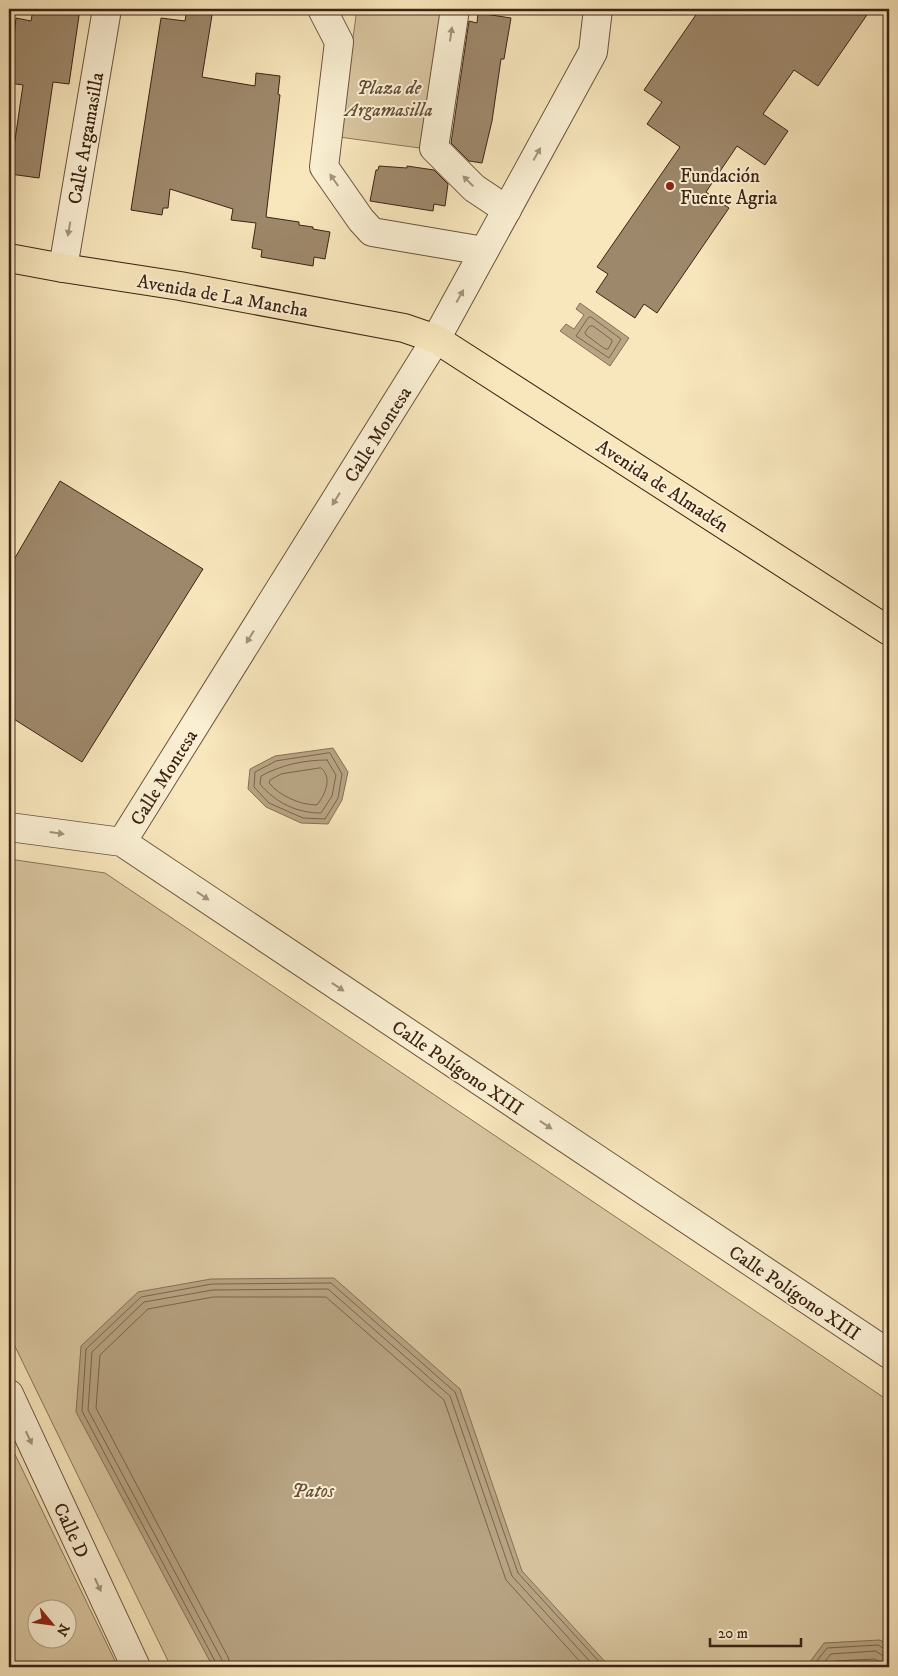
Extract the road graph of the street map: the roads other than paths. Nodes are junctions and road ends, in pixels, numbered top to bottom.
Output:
1 (107, 9) edge
2 (322, 9) edge
3 (455, 9) edge
4 (598, 9) edge
5 (507, 210) junction
6 (484, 251) junction
7 (9, 258) edge
8 (63, 268) junction
9 (436, 339) junction
10 (889, 630) edge
11 (9, 827) edge
12 (122, 842) junction
13 (889, 1354) edge
14 (9, 1394) edge
15 (136, 1667) edge

1 -> 8 street, Calle Argamasilla
6 -> 2 street
5 -> 3 street
5 -> 4 street, Calle Montesa
5 - 6 street, Calle Montesa
9 -> 6 street, Calle Montesa
7 - 8 main road, Avenida de La Mancha
8 - 9 main road, Avenida de La Mancha
9 - 10 main road, Avenida de Almadén
9 -> 12 street, Calle Montesa
11 -> 12 street, Calle Polígono XIII
12 -> 13 street, Calle Polígono XIII
14 -> 15 street, Calle D

